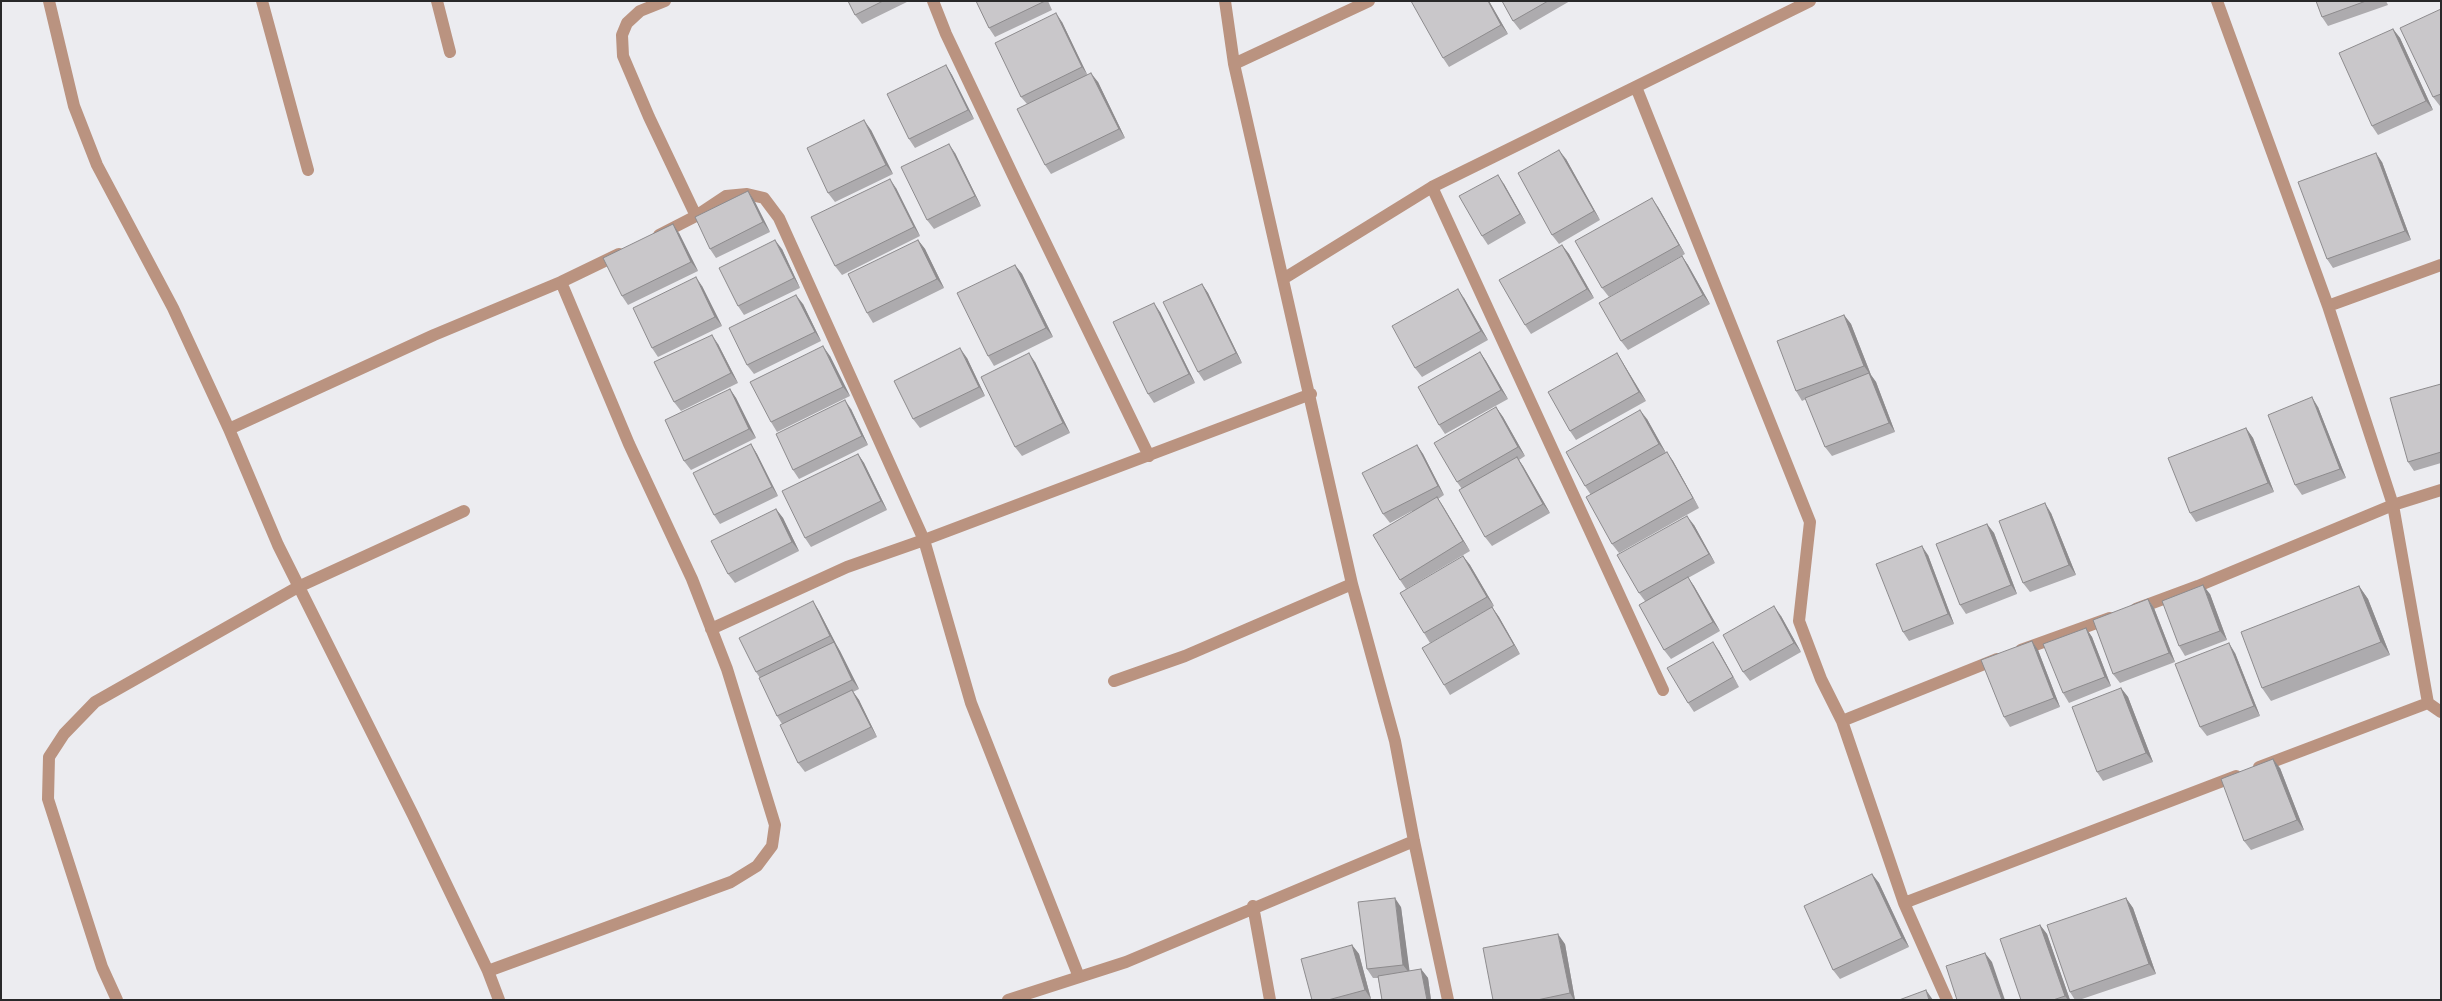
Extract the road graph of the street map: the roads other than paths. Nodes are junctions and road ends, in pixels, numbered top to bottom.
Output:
1 (49, 1) edge
2 (262, 1) edge
3 (437, 1) edge
4 (665, 1) edge
5 (933, 1) edge
6 (1225, 1) edge
7 (1369, 1) edge
8 (1810, 1) edge
9 (2217, 1) edge
10 (450, 52) dead end
11 (1234, 64) junction
12 (1636, 87) junction
13 (308, 170) dead end
14 (1432, 187) junction
15 (696, 216) junction
16 (651, 239) edge
17 (634, 247) edge
18 (2441, 264) edge
19 (1283, 279) junction
20 (562, 282) junction
21 (2328, 306) junction
22 (1310, 394) junction
23 (229, 429) junction
24 (1149, 456) junction
25 (2441, 490) edge
26 (2393, 505) junction
27 (464, 511) dead end
28 (924, 540) junction
29 (1352, 584) junction
30 (298, 587) junction
31 (711, 629) junction
32 (1114, 682) dead end
33 (1662, 690) dead end
34 (2428, 703) junction
35 (2441, 712) edge
36 (1842, 721) junction
37 (1414, 841) junction
38 (1904, 903) junction
39 (1253, 906) junction
40 (488, 971) junction
41 (1079, 977) junction
42 (117, 1000) edge
43 (499, 1000) edge
44 (1008, 1000) edge
45 (1270, 1000) edge
46 (1448, 1000) edge
47 (1947, 1000) edge

1 - 23 street
2 - 13 street
3 - 10 street
4 - 15 street
5 - 24 street
6 - 11 street
7 - 11 street
8 - 12 street
9 - 21 street
11 - 19 street
12 - 14 street
12 - 36 street
14 - 19 street
14 - 33 street
15 - 16 street
15 - 28 street
17 - 20 street
18 - 21 street
19 - 22 street
20 - 23 street
20 - 31 street
21 - 26 street
22 - 24 street
22 - 29 street
23 - 30 street
24 - 28 street
25 - 26 street
26 - 34 street
26 - 36 street
27 - 30 street
28 - 31 street
28 - 41 street
29 - 32 street
29 - 37 street
30 - 40 street
30 - 42 street
31 - 40 street
34 - 35 street
34 - 38 street
36 - 38 street
37 - 39 street
37 - 46 street
38 - 47 street
39 - 41 street
39 - 45 street
40 - 43 street
41 - 44 street

